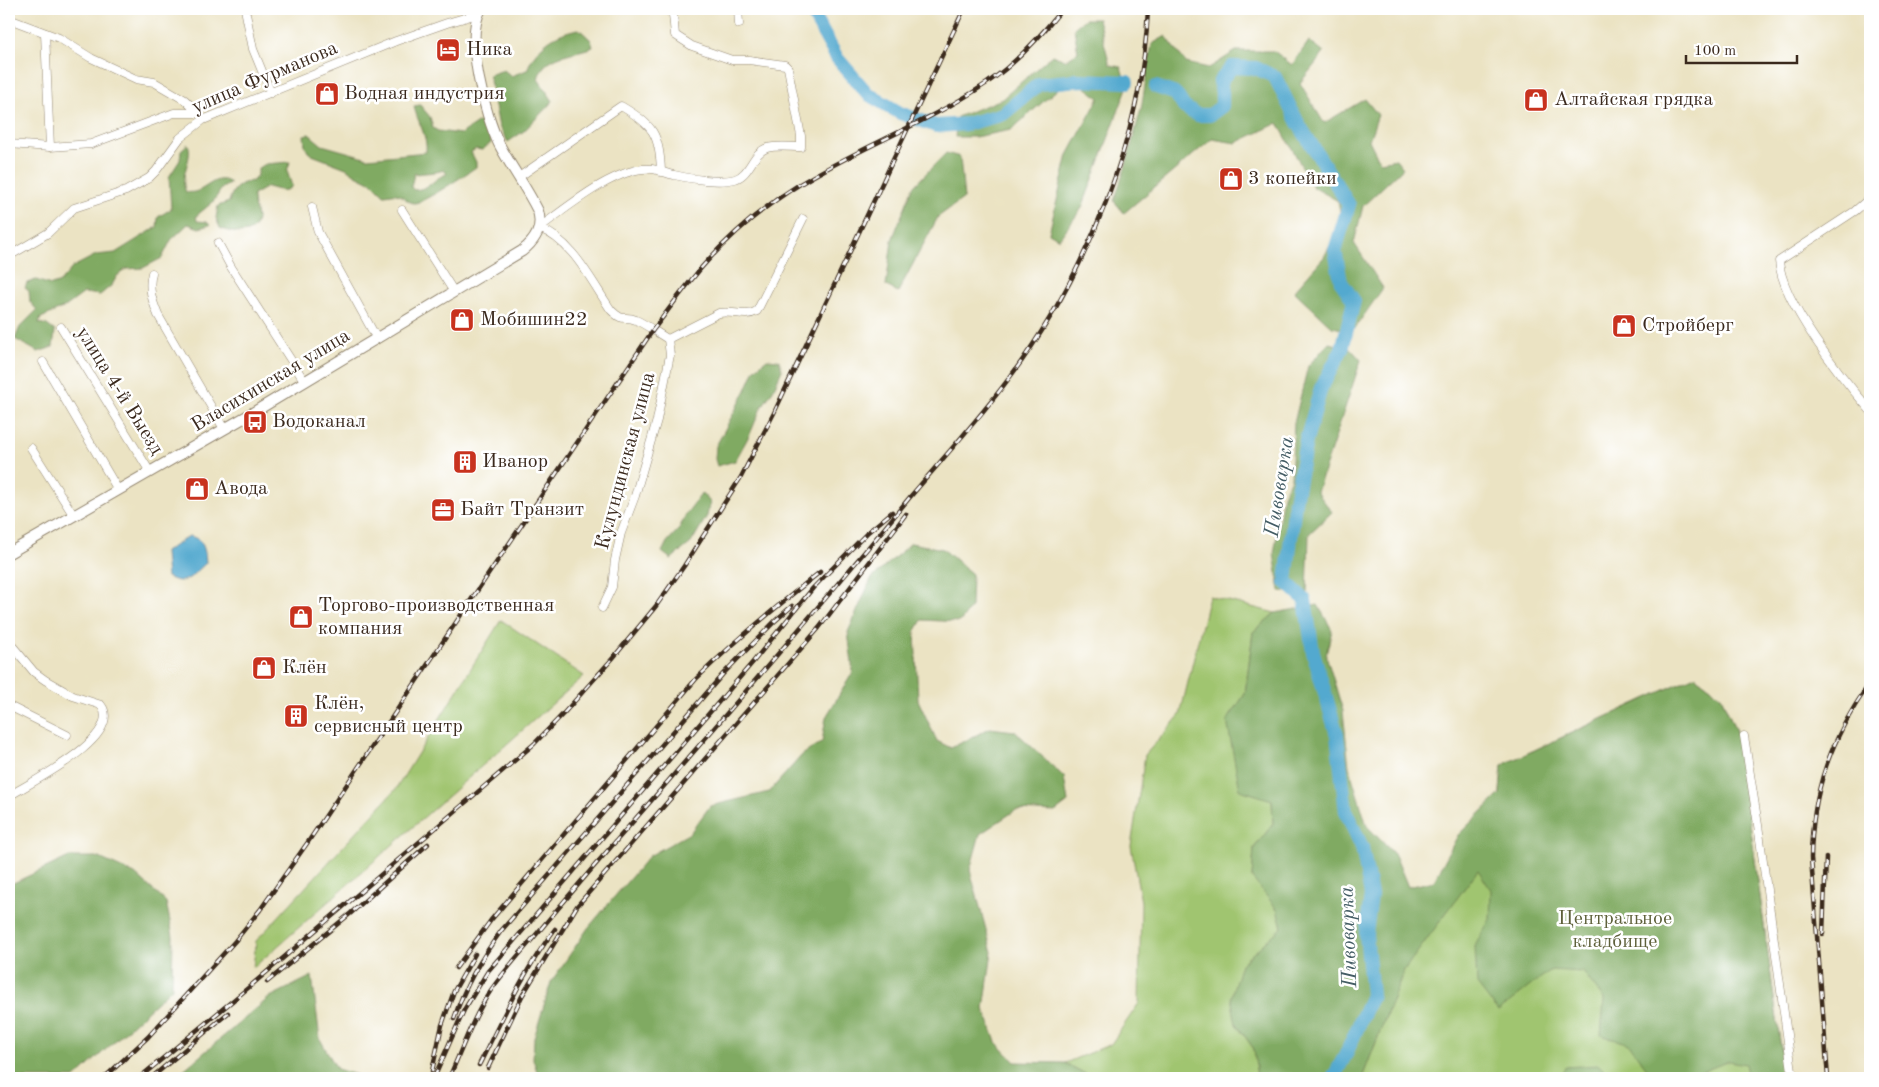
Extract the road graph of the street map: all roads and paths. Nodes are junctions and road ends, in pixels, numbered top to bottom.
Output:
1 (245, 9) edge
2 (665, 9) edge
3 (738, 9) edge
4 (474, 12) edge
5 (9, 19) edge
6 (739, 24) dead end
7 (45, 33) junction
8 (271, 93) junction
9 (197, 112) junction
10 (203, 120) junction
11 (9, 144) edge
12 (50, 147) junction
13 (661, 172) junction
14 (519, 177) junction
15 (1870, 198) edge
16 (312, 207) dead end
17 (402, 210) dead end
18 (803, 219) dead end
19 (539, 228) junction
20 (218, 243) dead end
21 (9, 256) edge
22 (152, 273) dead end
23 (454, 292) junction
24 (61, 327) dead end
25 (377, 339) junction
26 (668, 340) junction
27 (42, 362) dead end
28 (305, 382) junction
29 (1870, 410) edge
30 (224, 429) junction
31 (31, 448) dead end
32 (150, 472) junction
33 (118, 490) junction
34 (74, 516) junction
35 (9, 553) edge
36 (602, 608) dead end
37 (9, 642) edge
38 (9, 706) edge
39 (67, 735) dead end
40 (1744, 736) dead end
41 (9, 796) edge
42 (1793, 1078) edge

1 - 8 street
2 - 13 street, Власихинская улица
3 - 6 street
4 - 8 street, улица Фурманова
4 - 14 street
5 - 7 street
7 - 9 street
7 - 12 street
8 - 10 street, улица Фурманова
9 - 10 street
9 - 12 street
10 - 21 street, улица Фурманова
11 - 12 street
13 - 14 street
13 - 19 street, Власихинская улица
14 - 19 street
15 - 29 street
16 - 25 street
17 - 23 street
18 - 26 street
19 - 23 street, Власихинская улица
19 - 26 street
20 - 28 street
22 - 30 street
23 - 25 street, Власихинская улица
24 - 32 street, улица 4-й Выезд
25 - 28 street, Власихинская улица
26 - 36 street, Кулундинская улица
27 - 33 street
28 - 30 street, Власихинская улица
30 - 32 street, Власихинская улица
31 - 34 street
32 - 33 street, Власихинская улица
33 - 34 street, Власихинская улица
34 - 35 street, Власихинская улица
37 - 41 street
38 - 39 street
40 - 42 street

